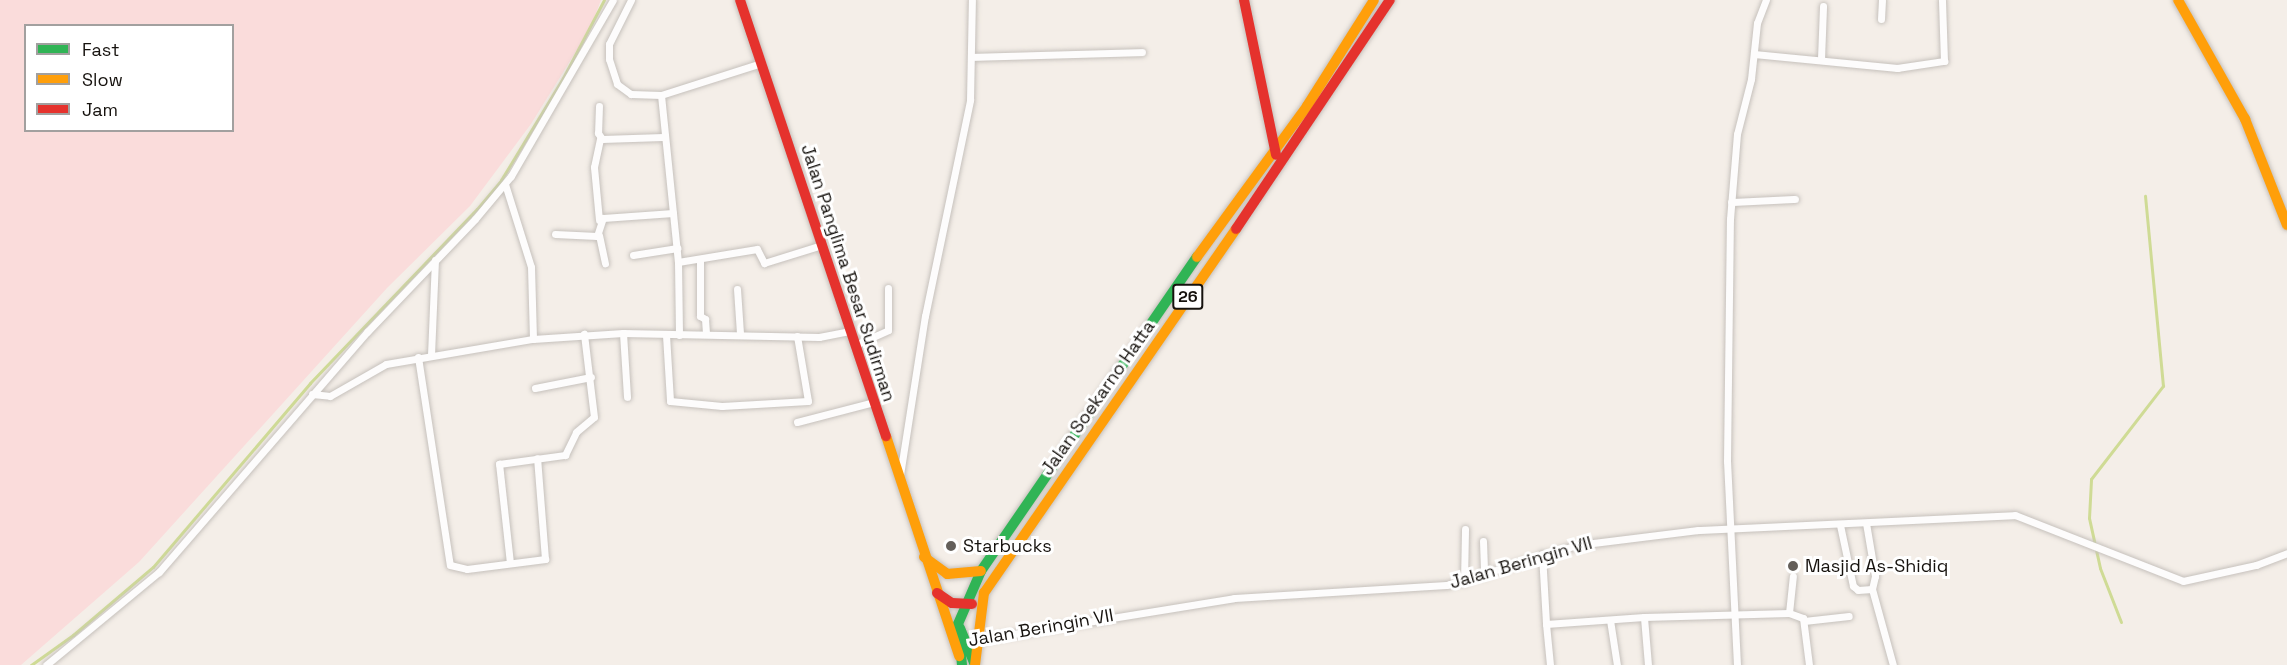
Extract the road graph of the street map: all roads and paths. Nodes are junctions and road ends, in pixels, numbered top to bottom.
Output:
1 (613, 0) edge
2 (631, 0) edge
3 (740, 0) edge
4 (972, 0) edge
5 (1244, 0) edge
6 (1390, 0) edge
7 (1766, 0) edge
8 (1882, 0) edge
9 (1941, 0) edge
10 (2178, 0) edge
11 (1371, 2) edge
12 (1823, 6) dead end
13 (1881, 19) dead end
14 (1142, 52) dead end
15 (1754, 54) junction
16 (973, 57) junction
17 (1821, 58) junction
18 (761, 63) junction
19 (661, 95) junction
20 (599, 106) dead end
21 (663, 137) junction
22 (600, 138) junction
23 (1275, 150) junction
24 (1280, 164) junction
25 (505, 184) junction
26 (1795, 199) dead end
27 (1731, 202) junction
28 (673, 213) junction
29 (600, 220) junction
30 (2287, 225) edge
31 (555, 234) dead end
32 (599, 235) junction
33 (822, 245) junction
34 (677, 248) junction
35 (633, 255) dead end
36 (700, 259) junction
37 (435, 260) junction
38 (678, 262) junction
39 (605, 263) dead end
40 (888, 288) dead end
41 (737, 290) dead end
42 (850, 332) junction
43 (623, 333) junction
44 (740, 333) junction
45 (584, 334) junction
46 (706, 334) junction
47 (666, 335) junction
48 (679, 335) junction
49 (797, 336) junction
50 (533, 339) junction
51 (855, 345) junction
52 (431, 355) junction
53 (418, 357) junction
54 (591, 377) junction
55 (535, 388) dead end
56 (312, 394) junction
57 (627, 397) dead end
58 (874, 402) junction
59 (1093, 409) junction
60 (1103, 418) junction
61 (797, 422) dead end
62 (537, 458) junction
63 (899, 480) junction
64 (1866, 523) junction
65 (1840, 525) junction
66 (1730, 528) junction
67 (1465, 529) dead end
68 (1484, 541) dead end
69 (2287, 553) edge
70 (1542, 554) junction
71 (924, 557) junction
72 (510, 563) junction
73 (981, 571) junction
74 (1484, 575) junction
75 (1793, 576) dead end
76 (1464, 582) junction
77 (1872, 589) junction
78 (984, 592) junction
79 (937, 593) junction
80 (963, 605) junction
81 (1739, 613) junction
82 (1789, 613) junction
83 (1644, 616) junction
84 (1849, 616) dead end
85 (1610, 620) junction
86 (1804, 621) junction
87 (958, 624) junction
88 (1546, 624) junction
89 (963, 642) junction
90 (962, 663) edge
91 (974, 664) edge
92 (46, 665) edge
93 (1550, 665) edge
94 (1617, 665) edge
95 (1648, 665) edge
96 (1737, 665) edge
97 (1809, 665) edge
98 (1893, 665) edge

1 - 25 street
2 - 19 street
3 - 18 main road, Jalan Panglima Besar Sudirman
4 - 16 street
5 - 23 main road
6 - 24 main road, Jalan Soekarno Hatta / 26
7 - 15 street
8 - 13 street
9 - 17 street
10 - 30 main road
11 - 23 main road, Jalan Soekarno Hatta / 26
12 - 17 street
14 - 16 street
15 - 17 street
15 - 27 street
16 - 63 street
18 - 19 street
18 - 33 main road, Jalan Panglima Besar Sudirman
19 - 21 street
20 - 22 street
21 - 22 street
21 - 28 street
22 - 29 street
23 - 24 main road
23 - 59 main road, Jalan Soekarno Hatta / 26
24 - 60 main road, Jalan Soekarno Hatta / 26
25 - 37 street
25 - 50 street
26 - 27 street
27 - 66 street
28 - 29 street
28 - 34 street
29 - 32 street
31 - 32 street
32 - 39 street
33 - 36 street
33 - 42 main road, Jalan Panglima Besar Sudirman
34 - 35 street
34 - 38 street
36 - 38 street
36 - 46 street
37 - 52 street
37 - 56 street
38 - 48 street
40 - 51 street
41 - 44 street
42 - 49 street
42 - 51 main road, Jalan Panglima Besar Sudirman
43 - 45 street
43 - 47 street
43 - 57 street
44 - 46 street
44 - 49 street
45 - 50 street
45 - 54 street
46 - 48 street
47 - 48 street
47 - 49 street
50 - 52 street
51 - 58 main road, Jalan Panglima Besar Sudirman
52 - 53 street
53 - 56 street
53 - 72 street
54 - 55 street
54 - 62 street
56 - 92 street
58 - 61 street
58 - 63 main road, Jalan Panglima Besar Sudirman
59 - 60 main road
59 - 73 main road, Jalan Soekarno Hatta / 26
60 - 78 main road, Jalan Soekarno Hatta / 26
62 - 72 street
62 - 72 street
63 - 71 main road, Jalan Panglima Besar Sudirman
64 - 65 street, Jalan Beringin VII
64 - 69 street, Jalan Beringin VII
64 - 77 street
65 - 66 street, Jalan Beringin VII
65 - 77 street
66 - 70 street, Jalan Beringin VII
66 - 81 street
67 - 76 street
68 - 74 street
70 - 74 street, Jalan Beringin VII
70 - 88 street
71 - 73 main road
71 - 79 main road, Jalan Panglima Besar Sudirman
73 - 80 main road, 26
74 - 76 street, Jalan Beringin VII
75 - 82 street
76 - 89 street, Jalan Beringin VII
77 - 98 street
78 - 80 main road
78 - 89 main road, 26
79 - 80 main road
79 - 87 main road
79 - 89 main road
80 - 87 main road, 26
81 - 82 street
81 - 83 street
81 - 96 street
82 - 86 street
83 - 85 street
83 - 95 street
84 - 86 street
85 - 88 street
85 - 94 street
86 - 97 street
87 - 89 main road, 26
88 - 93 street
89 - 90 main road, 26
89 - 91 main road, 26

